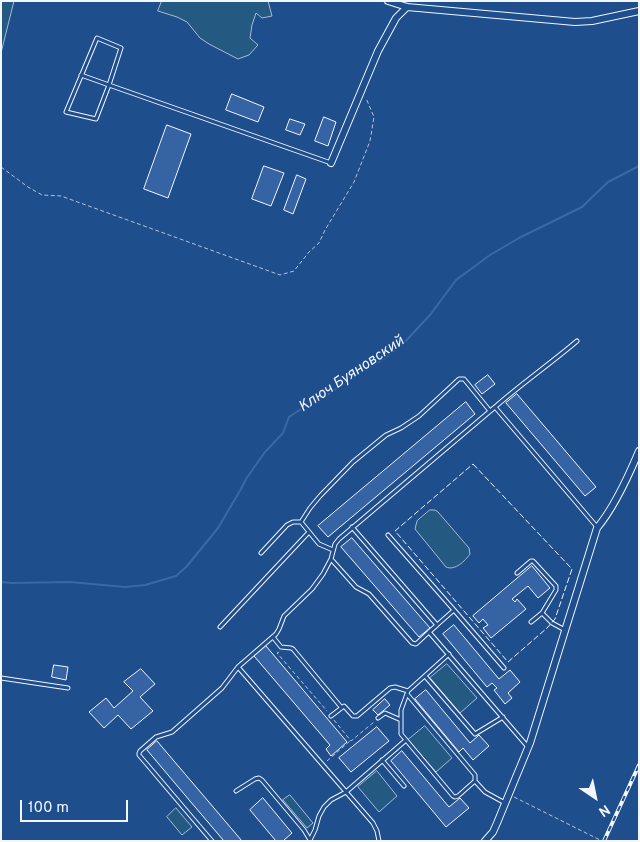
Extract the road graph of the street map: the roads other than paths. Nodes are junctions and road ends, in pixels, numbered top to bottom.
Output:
1 (388, 1) edge
2 (407, 7) junction
3 (639, 11) edge
4 (82, 75) junction
5 (109, 85) junction
6 (330, 162) joint
7 (577, 341) dead end
8 (495, 407) junction
9 (490, 411) junction
10 (639, 451) edge
11 (301, 522) junction
12 (352, 527) junction
13 (597, 528) junction
14 (309, 532) junction
15 (388, 534) dead end
16 (333, 550) junction
17 (262, 553) dead end
18 (331, 559) junction
19 (517, 573) dead end
20 (454, 610) junction
21 (542, 613) junction
22 (531, 622) dead end
23 (437, 625) junction
24 (220, 627) dead end
25 (566, 631) junction
26 (429, 632) junction
27 (273, 637) junction
28 (449, 654) junction
29 (238, 667) junction
30 (504, 668) dead end
31 (425, 676) junction
32 (1, 678) edge
33 (68, 688) dead end
34 (407, 692) junction
35 (341, 707) junction
36 (331, 716) road end
37 (503, 717) junction
38 (378, 718) road end
39 (401, 720) junction
40 (406, 740) junction
41 (528, 747) junction
42 (382, 760) junction
43 (475, 781) junction
44 (404, 786) dead end
45 (236, 791) dead end
46 (346, 792) junction
47 (505, 803) junction
48 (310, 840) edge
49 (212, 841) edge
50 (379, 841) edge
51 (485, 841) edge

1 - 2 street
2 - 3 street
2 - 6 street
4 - 5 lane
4 - 5 lane
4 - 5 lane
5 - 6 lane
7 - 8 lane
8 - 9 lane
8 - 13 lane
9 - 11 lane
9 - 12 lane
10 - 13 street
11 - 14 lane
11 - 17 lane
12 - 16 lane
12 - 23 lane
13 - 25 street
14 - 16 lane
14 - 24 lane
15 - 20 lane
16 - 18 lane
18 - 26 lane
18 - 27 lane
19 - 21 lane
20 - 23 lane
20 - 30 lane
21 - 22 lane
21 - 25 lane
23 - 26 lane
25 - 41 street
26 - 28 lane
27 - 29 lane
27 - 35 lane
28 - 31 lane
28 - 37 lane
29 - 46 lane
29 - 49 lane
31 - 34 lane
31 - 37 lane
32 - 33 lane
34 - 35 lane
34 - 39 lane
34 - 43 lane
35 - 36 lane
37 - 41 lane
38 - 39 lane
39 - 40 lane
40 - 42 lane
40 - 43 lane
41 - 47 street
42 - 44 lane
42 - 46 lane
43 - 47 lane
45 - 48 lane
46 - 48 lane
46 - 50 lane
47 - 51 street

